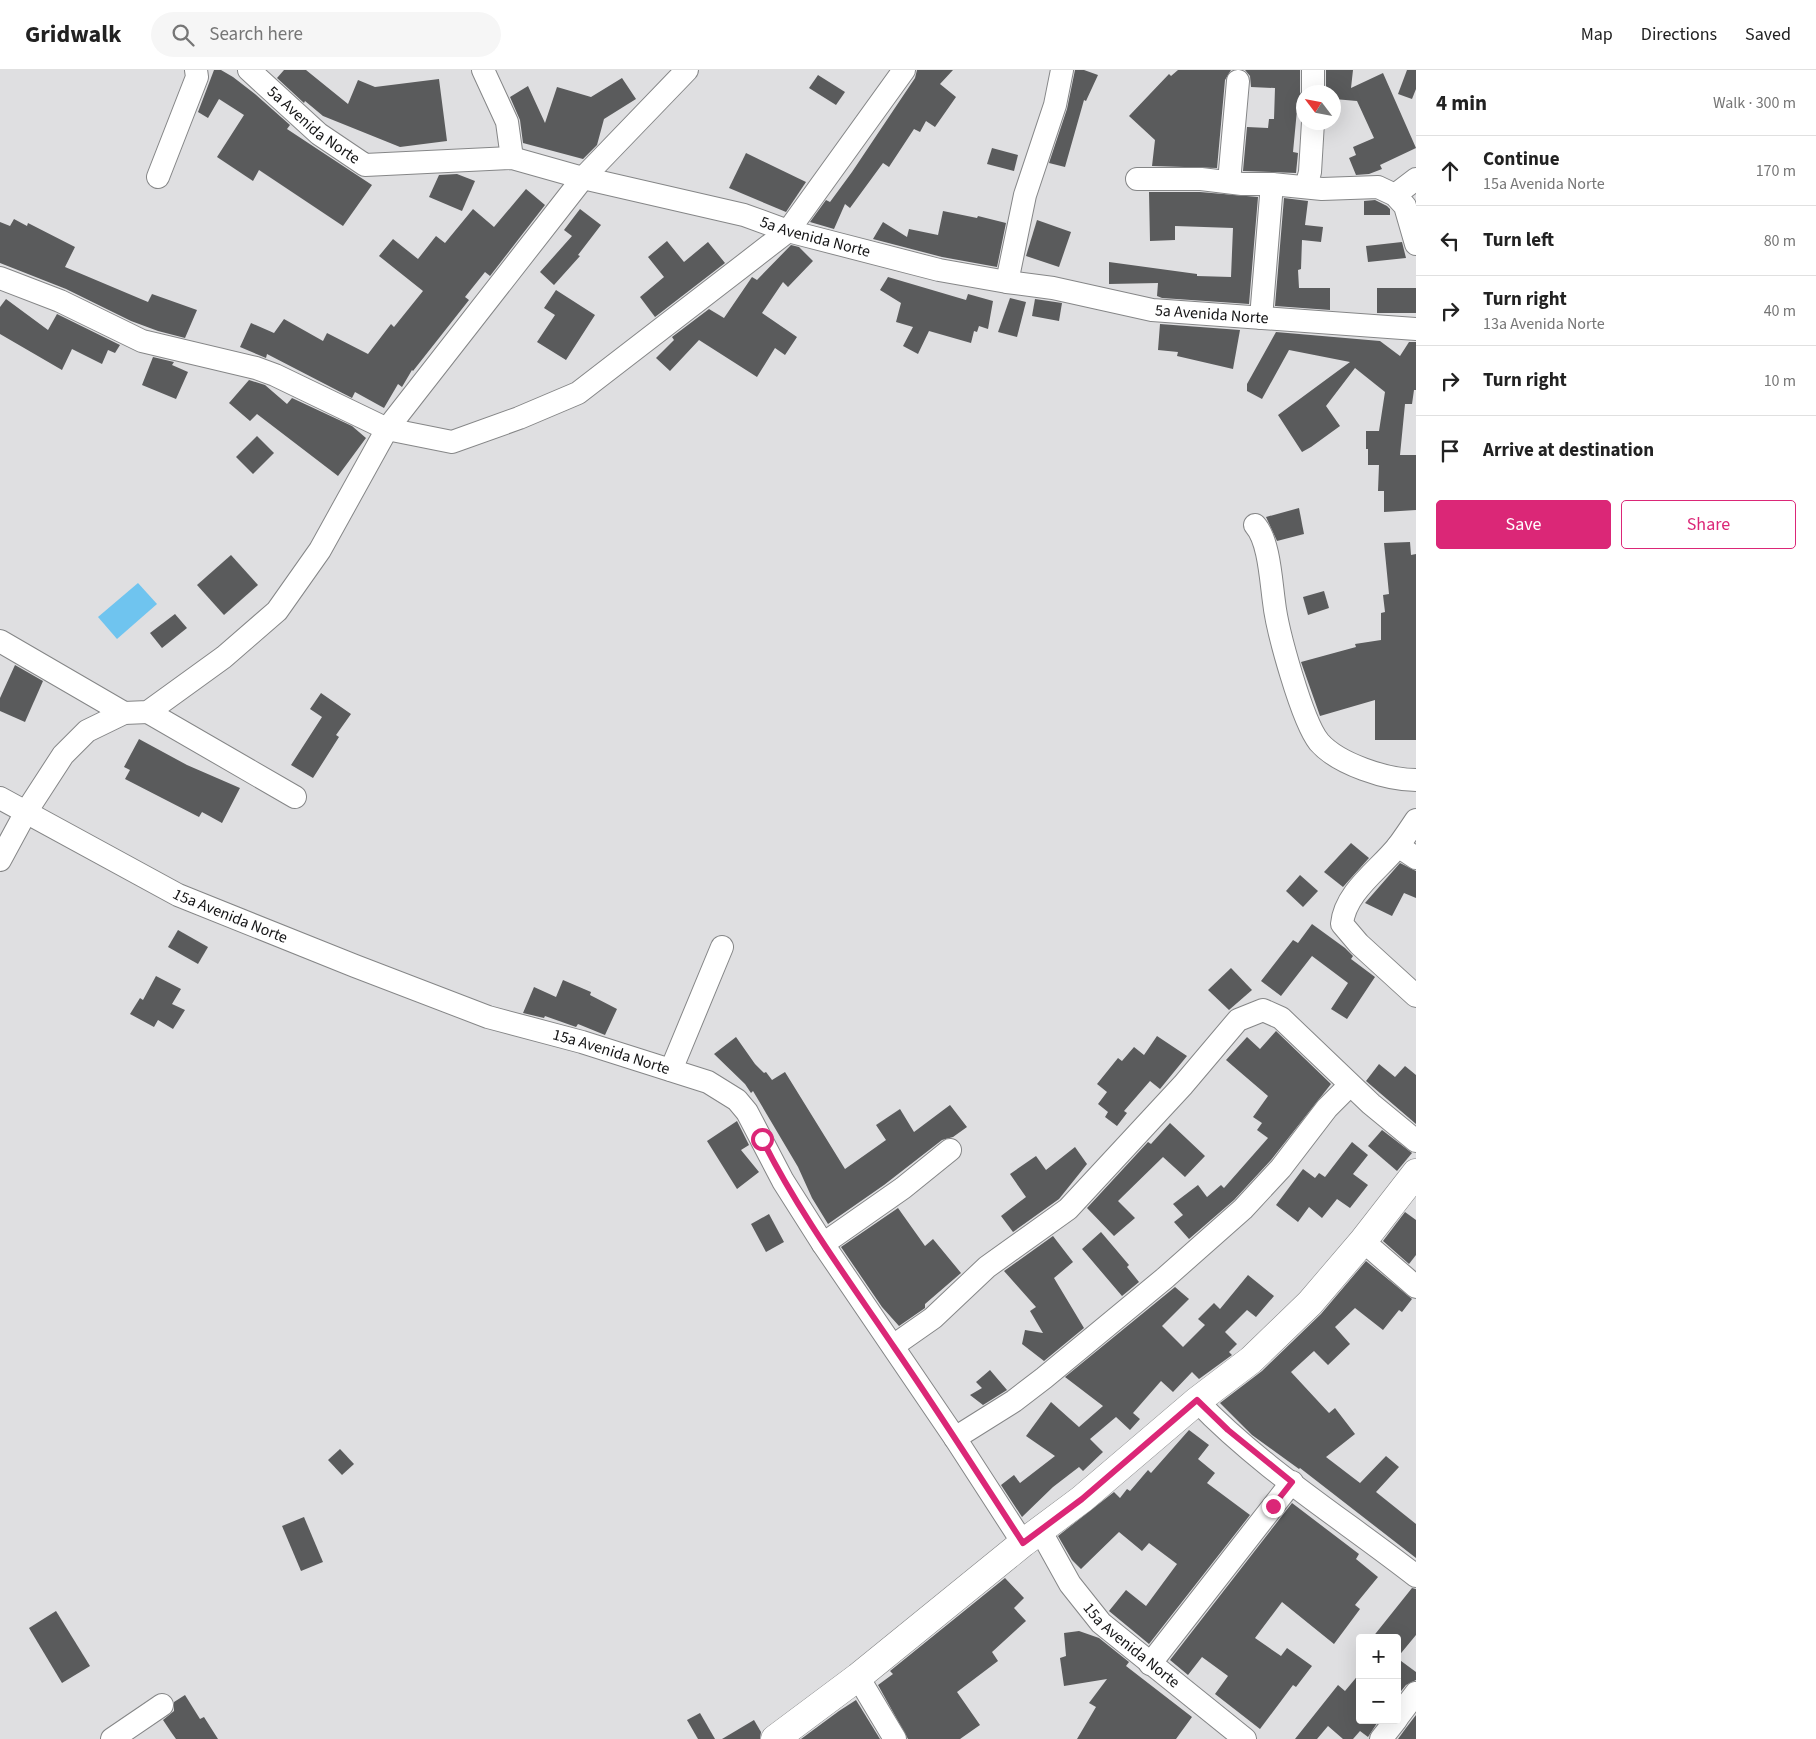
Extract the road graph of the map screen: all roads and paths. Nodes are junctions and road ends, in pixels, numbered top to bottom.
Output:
1 (196, 70) edge
2 (483, 70) edge
3 (687, 70) edge
4 (904, 70) edge
5 (1062, 70) edge
6 (1313, 70) edge
7 (257, 73) edge
8 (1238, 82) dead end
9 (1313, 85) edge
10 (1313, 130) edge
11 (512, 158) junction
12 (158, 177) dead end
13 (583, 178) junction
14 (1137, 178) dead end
15 (1416, 179) edge
16 (1229, 182) junction
17 (1272, 184) junction
18 (1306, 187) junction
19 (1395, 195) junction
20 (788, 231) junction
21 (1416, 244) edge
22 (0, 278) edge
23 (1007, 282) junction
24 (1261, 318) junction
25 (1416, 329) edge
26 (387, 429) junction
27 (1255, 525) dead end
28 (0, 641) edge
29 (148, 712) junction
30 (124, 713) junction
31 (1416, 780) edge
32 (296, 797) dead end
33 (0, 798) edge
34 (26, 812) junction
35 (1416, 820) edge
36 (1407, 852) edge
37 (0, 860) edge
38 (722, 947) dead end
39 (1416, 996) edge
40 (671, 1070) junction
41 (1350, 1085) junction
42 (1416, 1141) edge
43 (950, 1150) dead end
44 (1416, 1173) edge
45 (1363, 1240) junction
46 (823, 1244) junction
47 (1416, 1287) edge
48 (893, 1346) junction
49 (1197, 1400) junction
50 (955, 1438) junction
51 (1292, 1482) junction
52 (1031, 1536) junction
53 (1415, 1574) edge
54 (1150, 1664) junction
55 (858, 1677) junction
56 (1416, 1693) edge
57 (162, 1705) dead end
58 (1401, 1712) edge
59 (1392, 1724) edge
60 (112, 1739) edge
61 (775, 1739) edge
62 (895, 1739) edge
63 (1245, 1739) edge
64 (1381, 1739) edge

1 - 12 street
2 - 11 street
3 - 13 street
4 - 20 street
5 - 23 street
6 - 9 street
7 - 11 street, 5a Avenida Norte
8 - 16 street
10 - 18 street
11 - 13 street, 5a Avenida Norte
13 - 20 street, 5a Avenida Norte
13 - 26 street
14 - 16 street
15 - 19 street
16 - 17 street
17 - 18 street
17 - 24 street
18 - 19 street
19 - 21 street
20 - 23 street, 5a Avenida Norte
20 - 26 street
22 - 26 street
23 - 24 street, 5a Avenida Norte
24 - 25 street, 5a Avenida Norte
26 - 29 street
27 - 31 street
28 - 30 street
29 - 30 street
29 - 32 street
30 - 34 street
33 - 34 street, 15a Avenida Norte
34 - 37 street
34 - 40 street, 15a Avenida Norte
35 - 36 street
36 - 39 street
38 - 40 street
40 - 46 street, 15a Avenida Norte
41 - 42 street
41 - 48 street
41 - 50 street
43 - 46 street
44 - 45 street
45 - 47 street
45 - 49 street
46 - 48 street, 15a Avenida Norte
48 - 50 street, 15a Avenida Norte
49 - 51 street
49 - 52 street
50 - 52 street, 15a Avenida Norte
51 - 53 street
51 - 54 street
52 - 54 street, 15a Avenida Norte
52 - 55 street
54 - 63 street, 15a Avenida Norte
55 - 61 street
55 - 62 street
56 - 58 street
57 - 60 street
59 - 64 street

